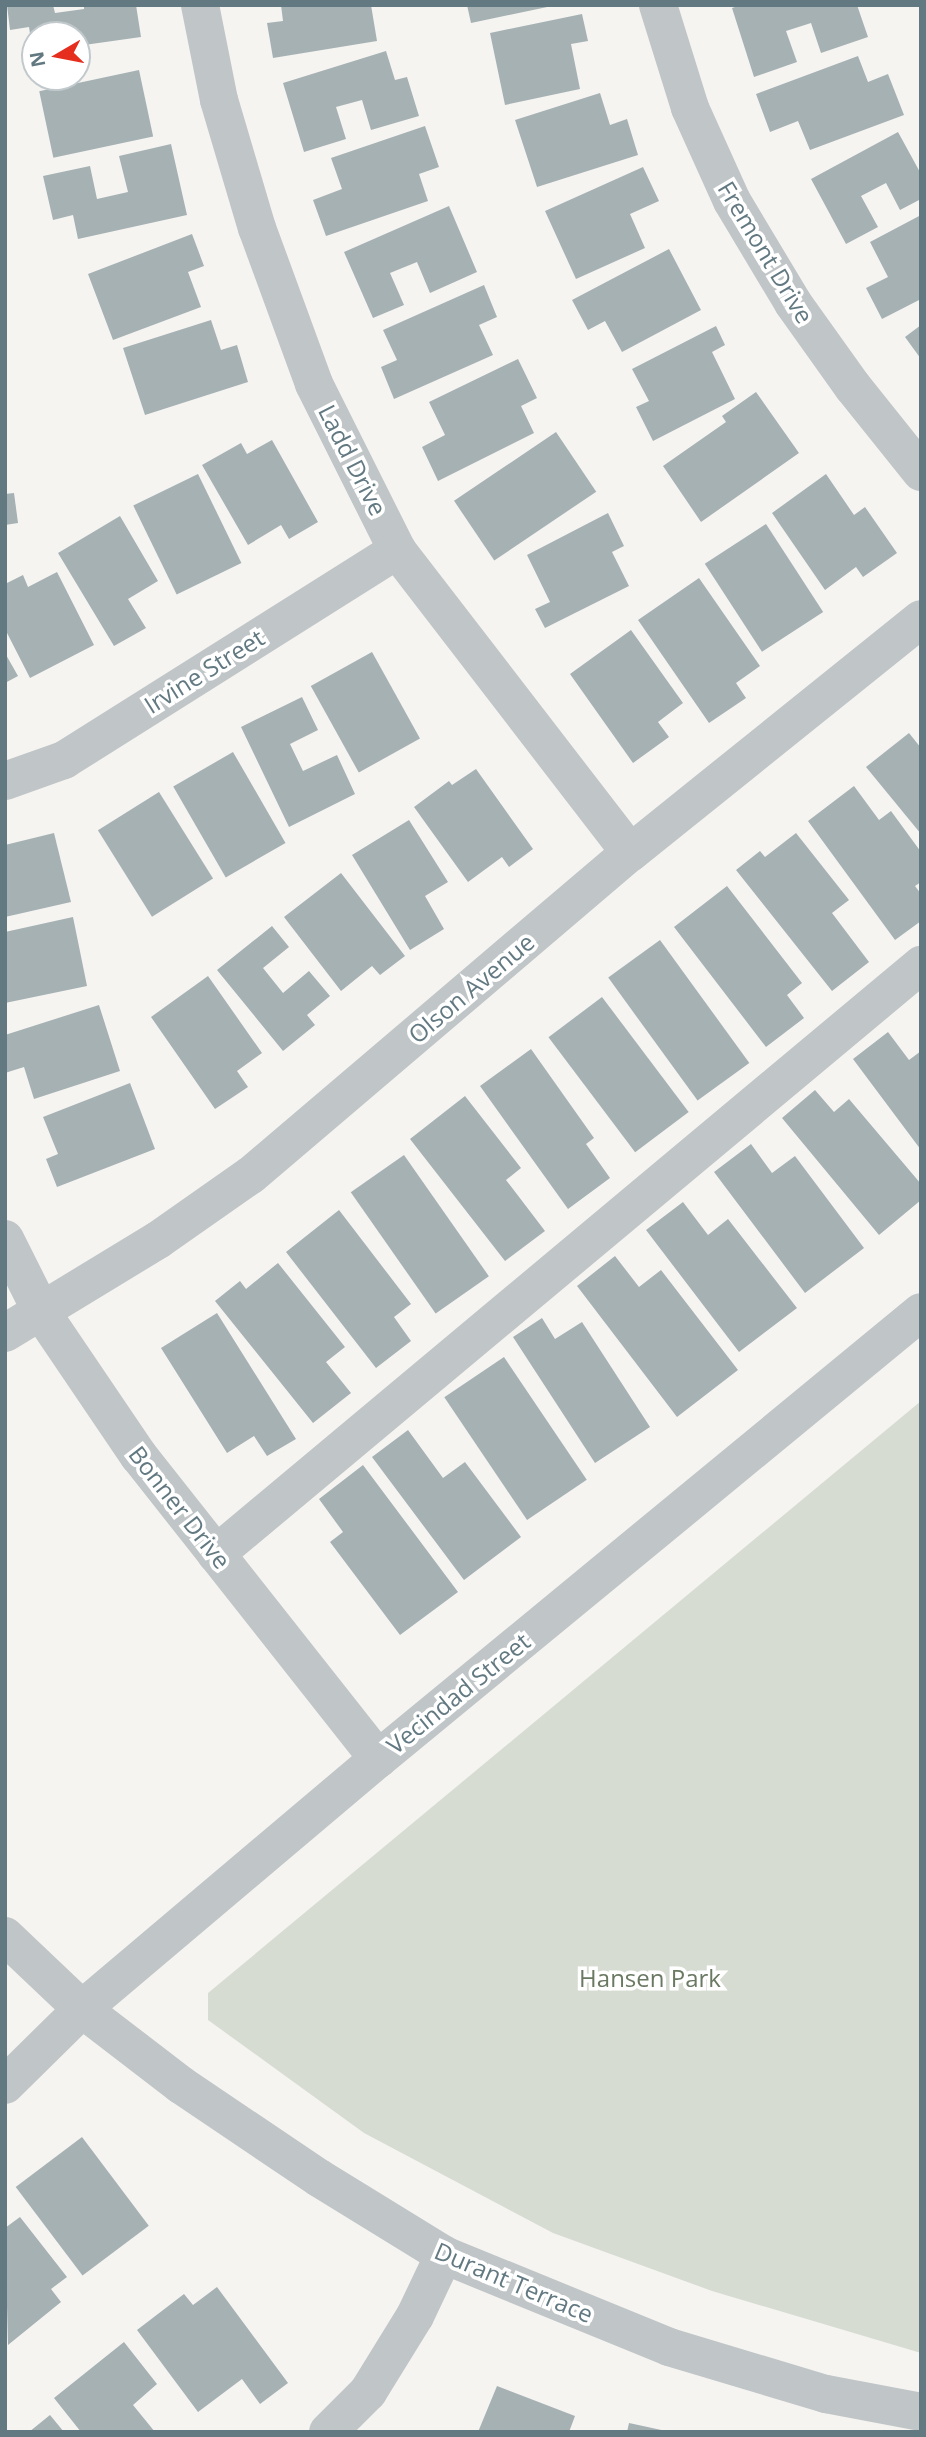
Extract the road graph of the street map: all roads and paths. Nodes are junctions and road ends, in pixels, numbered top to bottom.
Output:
1 (200, 5) edge
2 (658, 5) edge
3 (921, 472) edge
4 (397, 550) junction
5 (921, 619) edge
6 (5, 781) edge
7 (630, 853) junction
8 (921, 965) edge
9 (5, 1240) edge
10 (921, 1312) edge
11 (42, 1313) junction
12 (5, 1333) edge
13 (216, 1554) junction
14 (378, 1759) junction
15 (5, 1936) edge
16 (82, 2009) junction
17 (5, 2085) edge
18 (444, 2255) junction
19 (921, 2412) edge
20 (328, 2432) edge

1 - 4 street, Ladd Drive
2 - 3 street, Fremont Drive
4 - 6 street, Irvine Street
4 - 7 street, Ladd Drive
5 - 7 street, Olson Avenue
7 - 11 street, Olson Avenue
8 - 13 street
9 - 11 street, Bonner Drive
10 - 14 street, Vecindad Street
11 - 12 street, Olson Avenue
11 - 13 street, Bonner Drive
13 - 14 street, Bonner Drive
14 - 16 street, Vecindad Street
15 - 16 street, Durant Terrace
16 - 17 street, Vecindad Street
16 - 18 street, Durant Terrace
18 - 19 street, Durant Terrace
18 - 20 street

